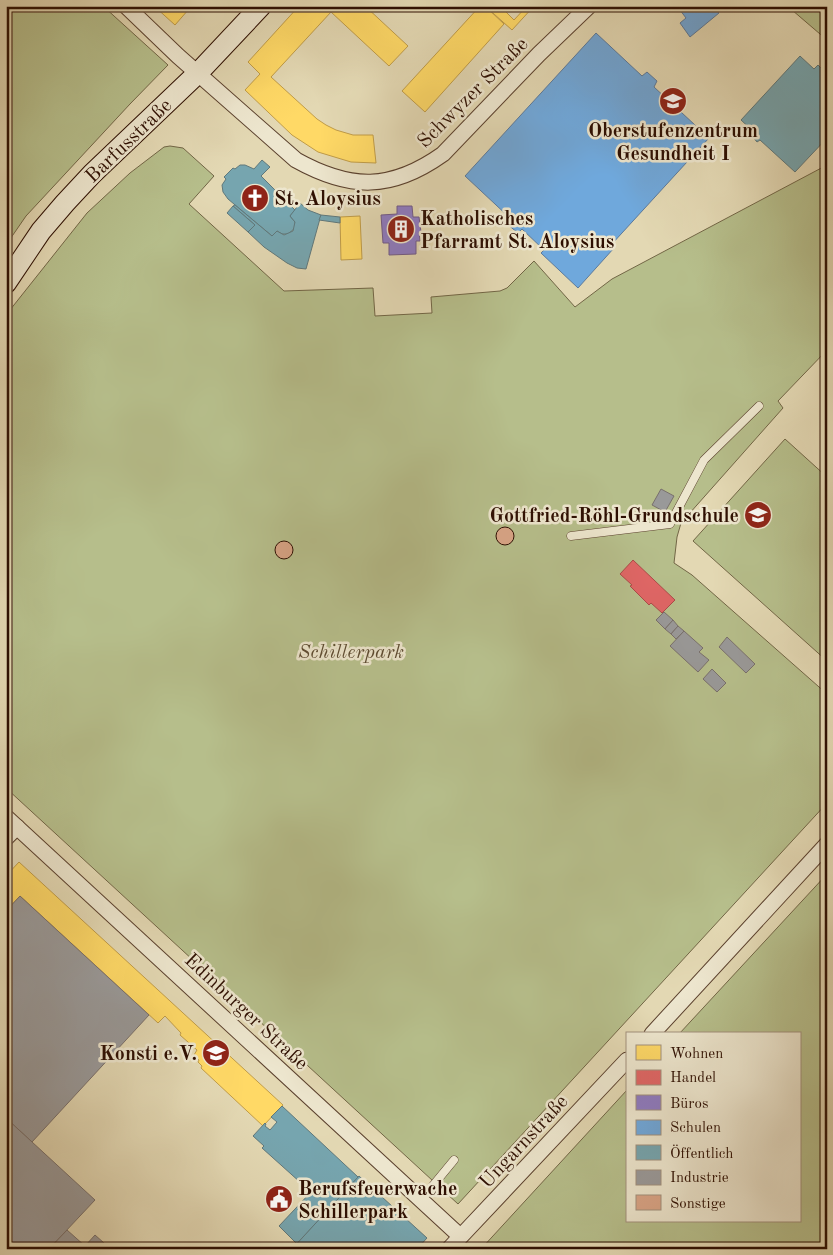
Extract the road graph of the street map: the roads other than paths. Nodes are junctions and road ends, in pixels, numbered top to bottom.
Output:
1 (126, 6) edge
2 (262, 6) edge
3 (589, 6) edge
4 (198, 73) junction
5 (6, 283) edge
6 (758, 406) dead end
7 (571, 536) dead end
8 (12, 822) edge
9 (6, 838) edge
10 (827, 844) edge
11 (654, 1032) edge
12 (626, 1061) edge
13 (454, 1160) dead end
14 (421, 1200) junction
15 (460, 1236) junction
16 (449, 1249) edge

1 - 4 street, Schwyzer Straße
2 - 4 main road, Barfusstraße
3 - 4 street, Schwyzer Straße
4 - 5 main road, Barfusstraße
6 - 7 lane
8 - 9 street
8 - 14 street, Edinburger Straße
10 - 11 street
12 - 15 street, Ungarnstraße
13 - 14 lane
14 - 15 street, Edinburger Straße
15 - 16 street, Ungarnstraße

